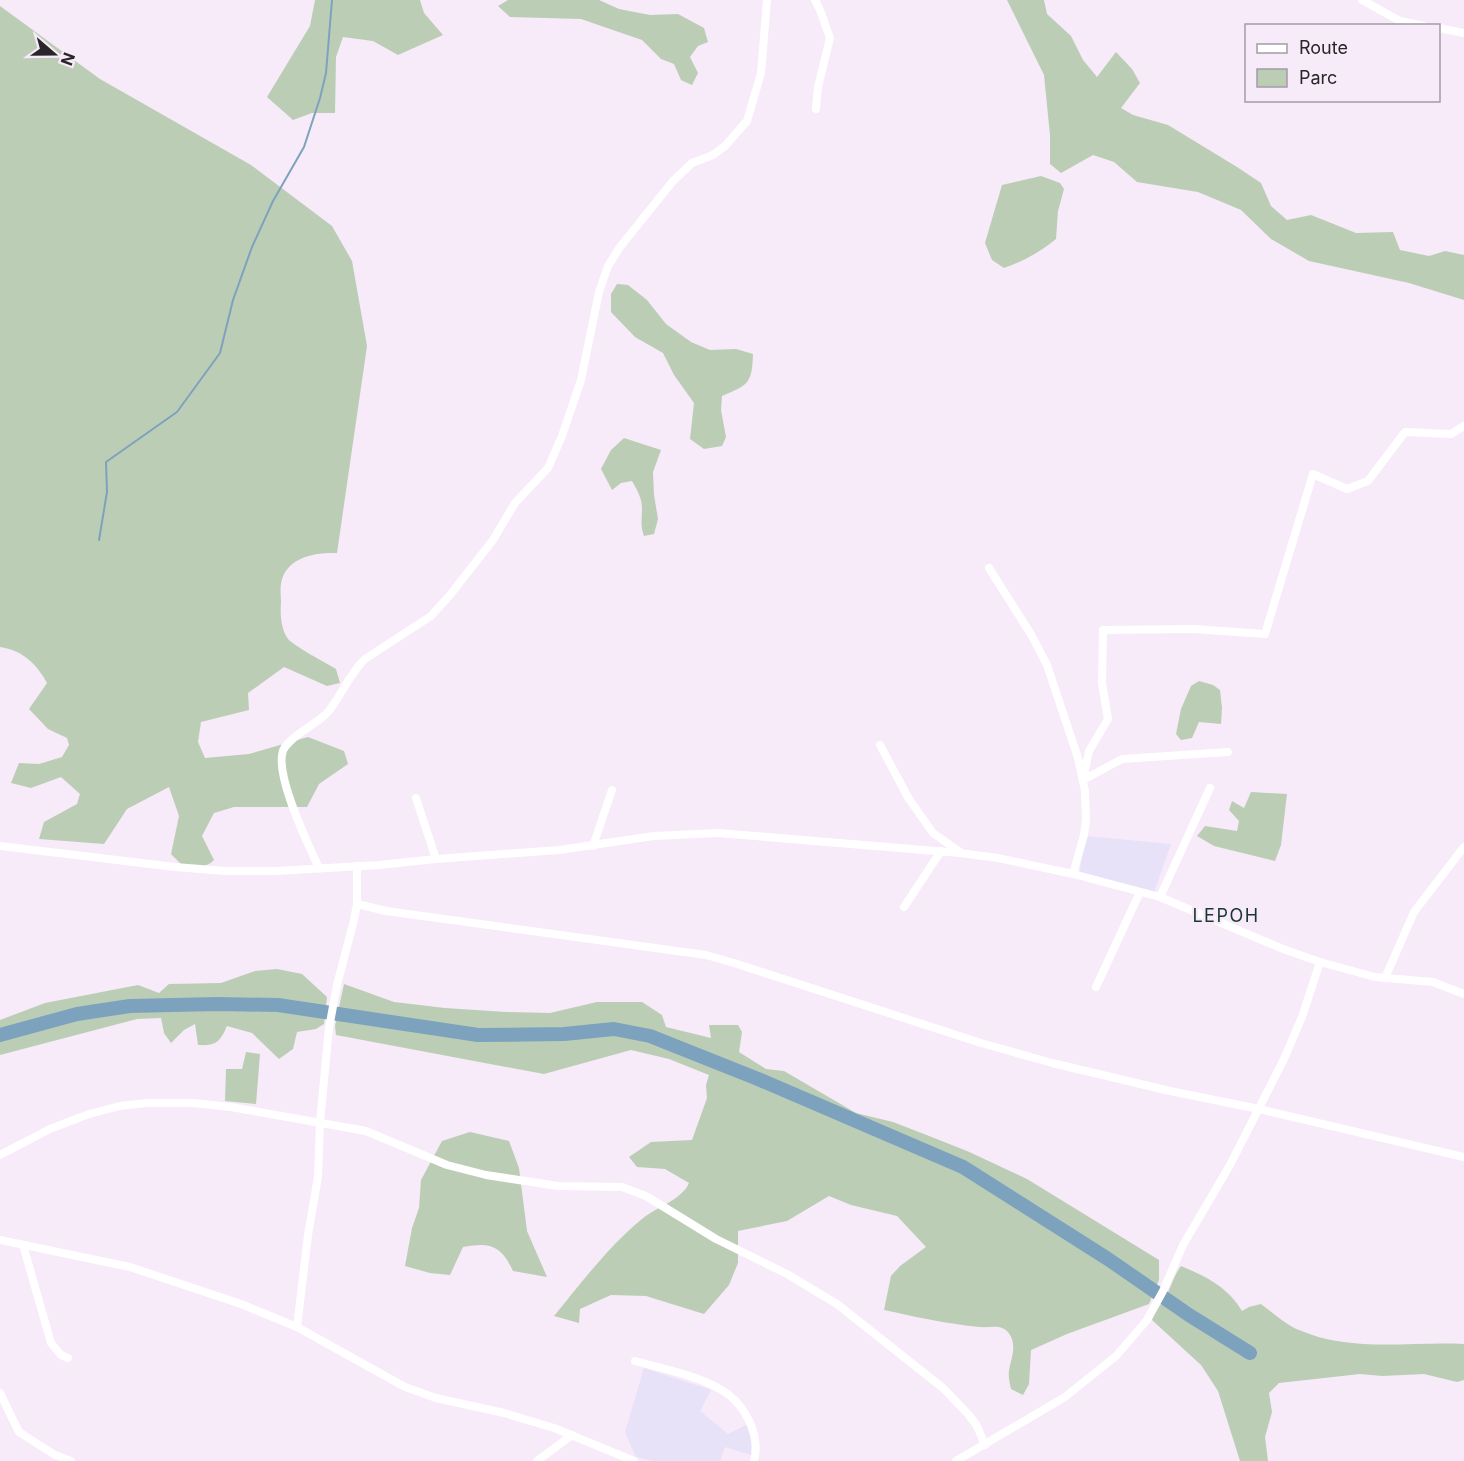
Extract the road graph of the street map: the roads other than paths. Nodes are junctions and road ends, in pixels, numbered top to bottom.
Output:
1 (767, 0) edge
2 (815, 0) edge
3 (1362, 0) edge
4 (1414, 24) edge
5 (1440, 28) edge
6 (1464, 33) edge
7 (816, 109) dead end
8 (1464, 426) edge
9 (989, 568) dead end
10 (880, 745) dead end
11 (1228, 752) dead end
12 (1083, 780) junction
13 (1210, 788) dead end
14 (612, 790) dead end
15 (416, 798) dead end
16 (0, 846) edge
17 (593, 846) junction
18 (1464, 847) edge
19 (941, 851) junction
20 (960, 853) junction
21 (436, 859) junction
22 (357, 866) junction
23 (319, 868) junction
24 (1073, 874) junction
25 (1140, 892) junction
26 (1160, 897) junction
27 (357, 904) junction
28 (904, 907) dead end
29 (1320, 962) junction
30 (1384, 978) junction
31 (1096, 987) dead end
32 (1464, 994) edge
33 (1259, 1109) junction
34 (320, 1122) junction
35 (0, 1155) edge
36 (1464, 1157) edge
37 (0, 1240) edge
38 (23, 1245) junction
39 (297, 1327) junction
40 (68, 1358) dead end
41 (635, 1361) dead end
42 (0, 1393) edge
43 (572, 1435) junction
44 (986, 1445) junction
45 (71, 1461) edge
46 (537, 1461) edge
47 (633, 1461) edge
48 (754, 1461) edge
49 (956, 1461) edge

1 - 23 street
2 - 7 street
3 - 4 street
5 - 6 street
8 - 12 street
9 - 12 street
10 - 20 street
11 - 12 street
12 - 24 street
13 - 26 street
14 - 17 street
15 - 21 street
16 - 23 street
17 - 19 street
17 - 21 street
18 - 30 street
19 - 20 street
19 - 28 street
20 - 24 street
21 - 22 street
22 - 23 street
22 - 27 street
24 - 25 street
25 - 26 street
25 - 31 street
26 - 29 street
27 - 33 street
27 - 34 street
29 - 30 street
29 - 33 street
30 - 32 street
33 - 36 street
33 - 44 street
34 - 35 street
34 - 39 street
34 - 44 street
37 - 38 street
38 - 39 street
38 - 40 street
39 - 43 street
41 - 48 street
42 - 45 street
43 - 46 street
43 - 47 street
44 - 49 street

